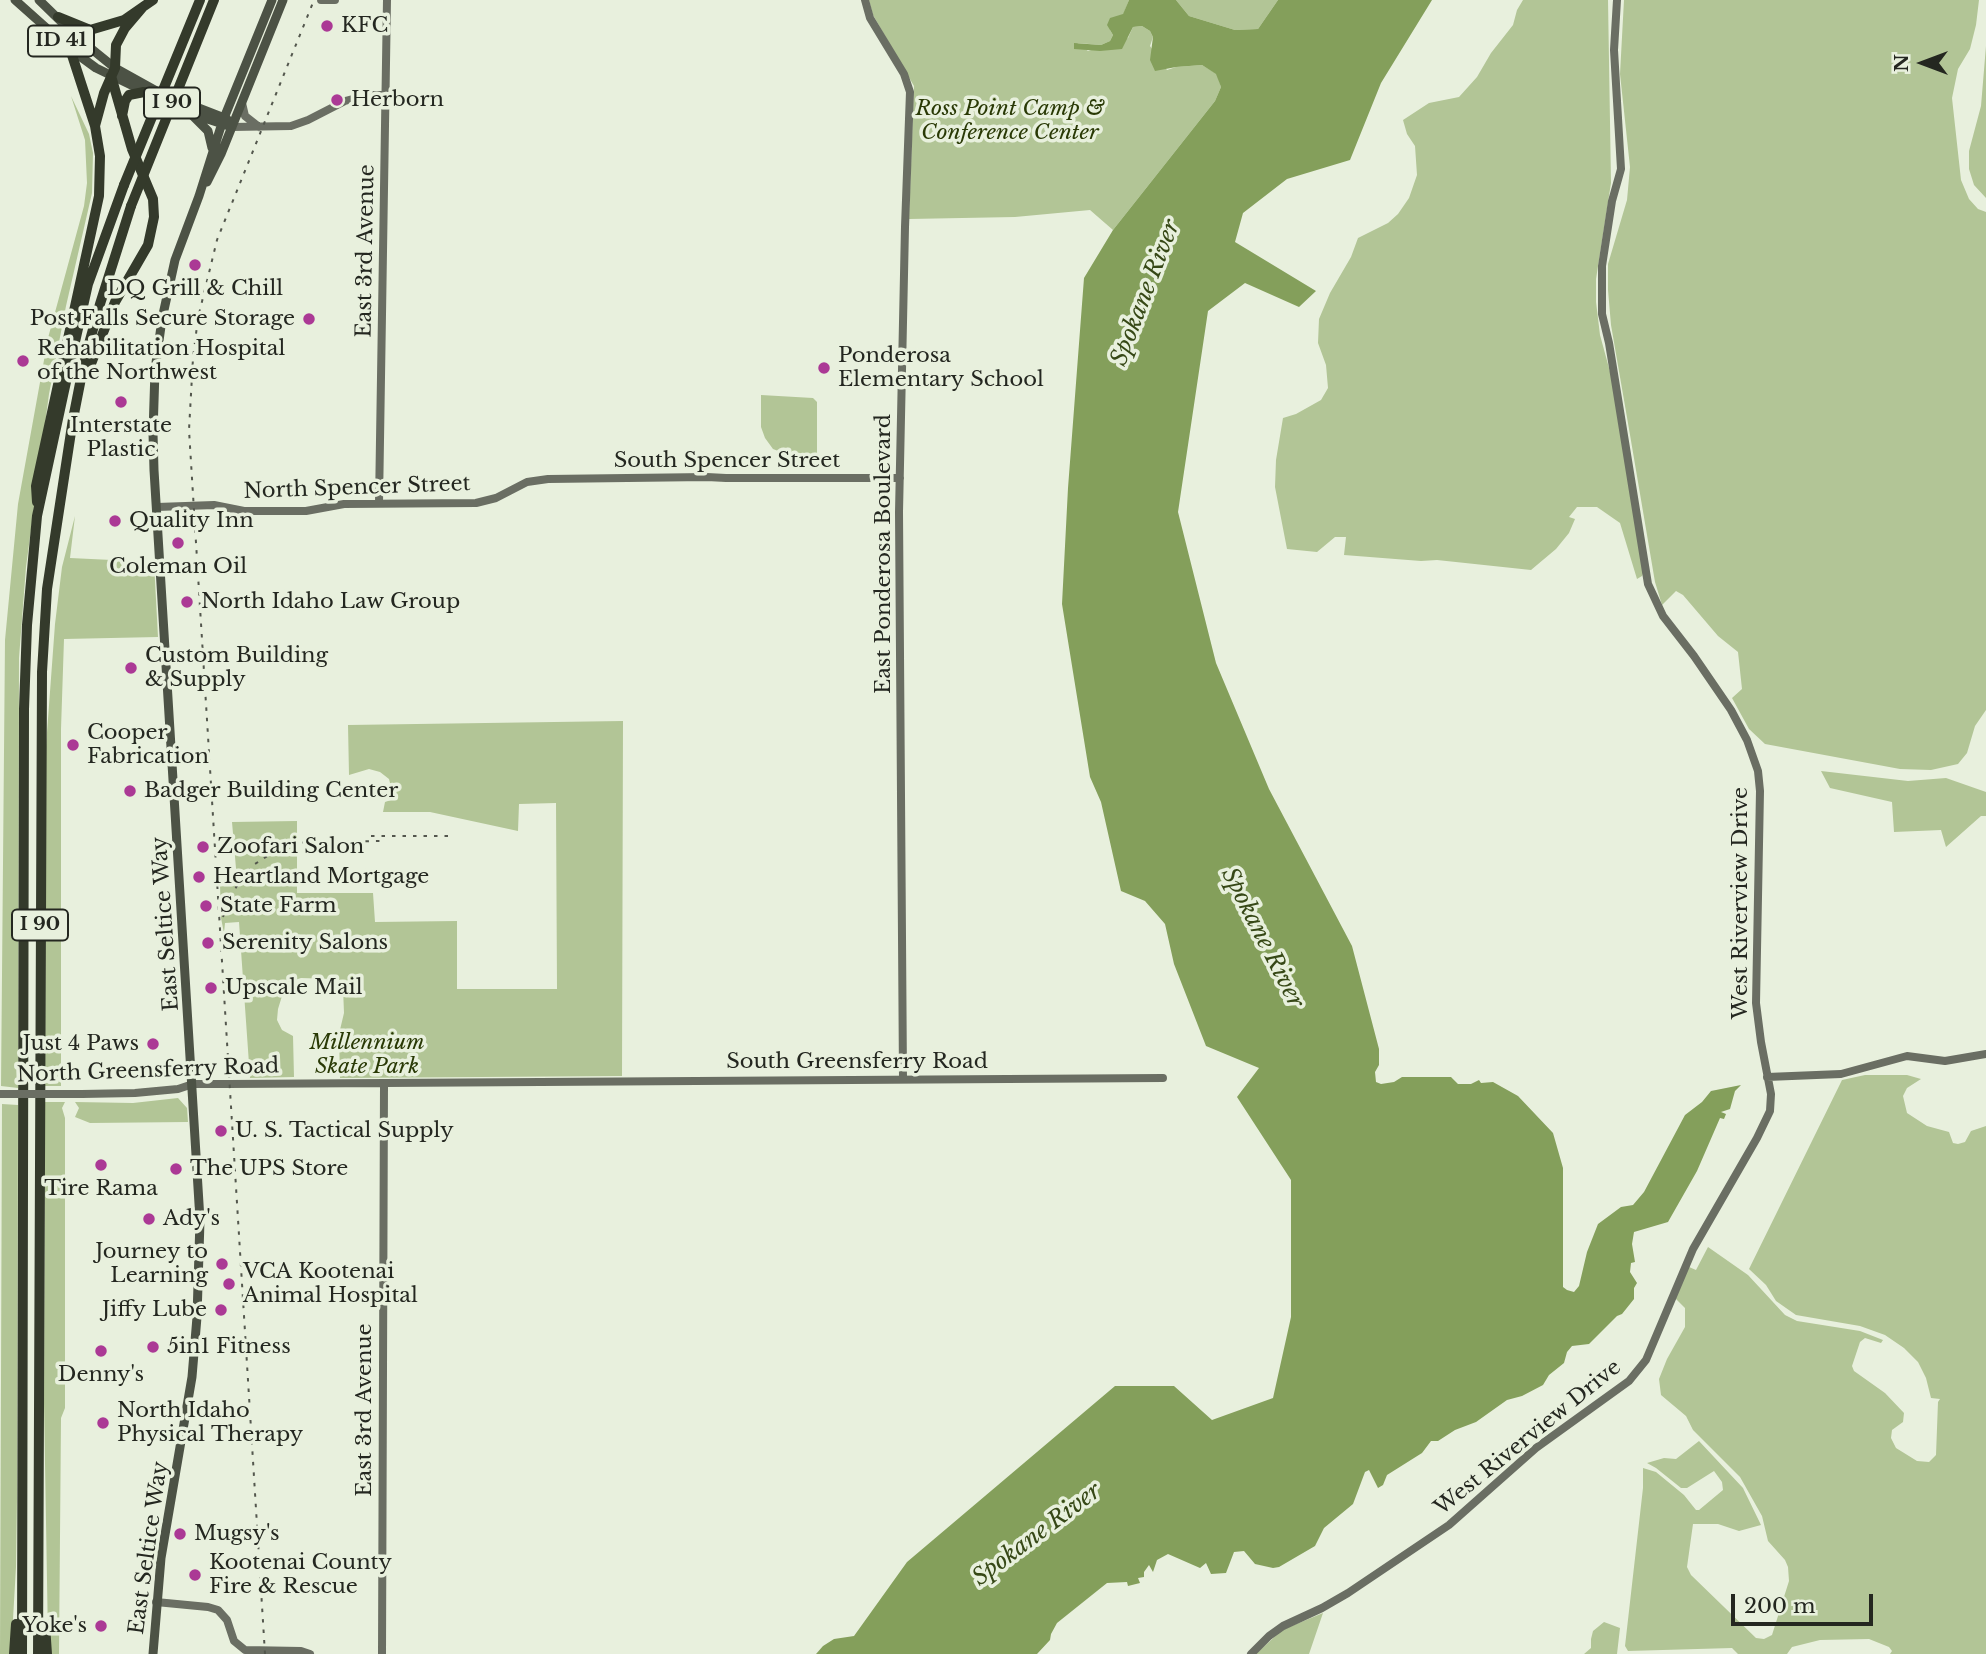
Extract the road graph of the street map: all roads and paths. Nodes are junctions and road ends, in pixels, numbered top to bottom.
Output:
1 (15, 0) edge
2 (39, 0) edge
3 (153, 0) edge
4 (200, 0) edge
5 (214, 0) edge
6 (272, 0) edge
7 (283, 0) edge
8 (321, 0) edge
9 (335, 0) edge
10 (387, 0) edge
11 (865, 0) edge
12 (1617, 0) edge
13 (142, 8) junction
14 (58, 17) junction
15 (70, 49) junction
16 (113, 72) junction
17 (253, 75) junction
18 (144, 92) junction
19 (384, 95) junction
20 (237, 99) junction
21 (207, 110) junction
22 (189, 113) junction
23 (122, 119) junction
24 (228, 123) junction
25 (95, 126) junction
26 (260, 127) junction
27 (212, 150) junction
28 (199, 196) junction
29 (73, 419) junction
30 (900, 478) junction
31 (595, 479) joint
32 (379, 503) junction
33 (157, 507) junction
34 (37, 516) junction
35 (1986, 1054) edge
36 (1767, 1077) junction
37 (1163, 1078) dead end
38 (902, 1079) junction
39 (550, 1081) joint
40 (384, 1083) junction
41 (193, 1084) junction
42 (1, 1093) edge
43 (38, 1425) junction
44 (23, 1537) junction
45 (156, 1602) junction
46 (14, 1654) edge
47 (22, 1654) edge
48 (38, 1654) edge
49 (47, 1654) edge
50 (153, 1654) edge
51 (310, 1654) edge
52 (382, 1654) edge
53 (1251, 1654) edge

1 - 15 main road, ID 41
2 - 14 main road, ID 41
3 - 13 highway
4 - 34 highway, I 90, bridge
5 - 29 highway, I 90, bridge
6 - 17 main road
6 - 20 main road, East Seltice Way
7 - 17 main road, East Seltice Way
8 - 9 street
10 - 19 street, East 3rd Avenue
11 - 30 street, East Ponderosa Boulevard
12 - 36 street, West Riverview Drive
13 - 14 highway
13 - 16 highway
14 - 16 main road, ID 41
15 - 16 main road, ID 41
15 - 25 highway
16 - 18 main road, ID 41
16 - 21 main road, ID 41
16 - 23 highway
16 - 25 highway
17 - 20 main road, East Seltice Way
18 - 22 main road, ID 41
18 - 23 highway
19 - 26 street
19 - 32 street, East 3rd Avenue
20 - 21 main road
20 - 24 main road, East Seltice Way
20 - 26 street
21 - 24 main road, ID 41
22 - 24 main road, ID 41
22 - 27 main road
23 - 29 highway
24 - 26 street
24 - 27 main road, East Seltice Way
24 - 28 main road, East Seltice Way
25 - 34 highway
27 - 28 main road, East Seltice Way
28 - 33 main road, East Seltice Way
29 - 43 highway, I 90
30 - 31 street, South Spencer Street
30 - 38 street, East Ponderosa Boulevard
31 - 32 street, North Spencer Street
32 - 33 street, North Spencer Street
33 - 41 main road, East Seltice Way
34 - 44 highway, I 90
35 - 36 street
36 - 53 street, West Riverview Drive
37 - 38 street, South Greensferry Road
38 - 39 street, South Greensferry Road
39 - 40 street, North Greensferry Road
40 - 41 street, North Greensferry Road
40 - 52 street, East 3rd Avenue
41 - 42 street, North Greensferry Road, bridge
41 - 45 main road, East Seltice Way
43 - 48 highway, I 90
43 - 49 highway
44 - 46 highway
44 - 47 highway, I 90
45 - 50 main road, East Seltice Way
45 - 51 street

